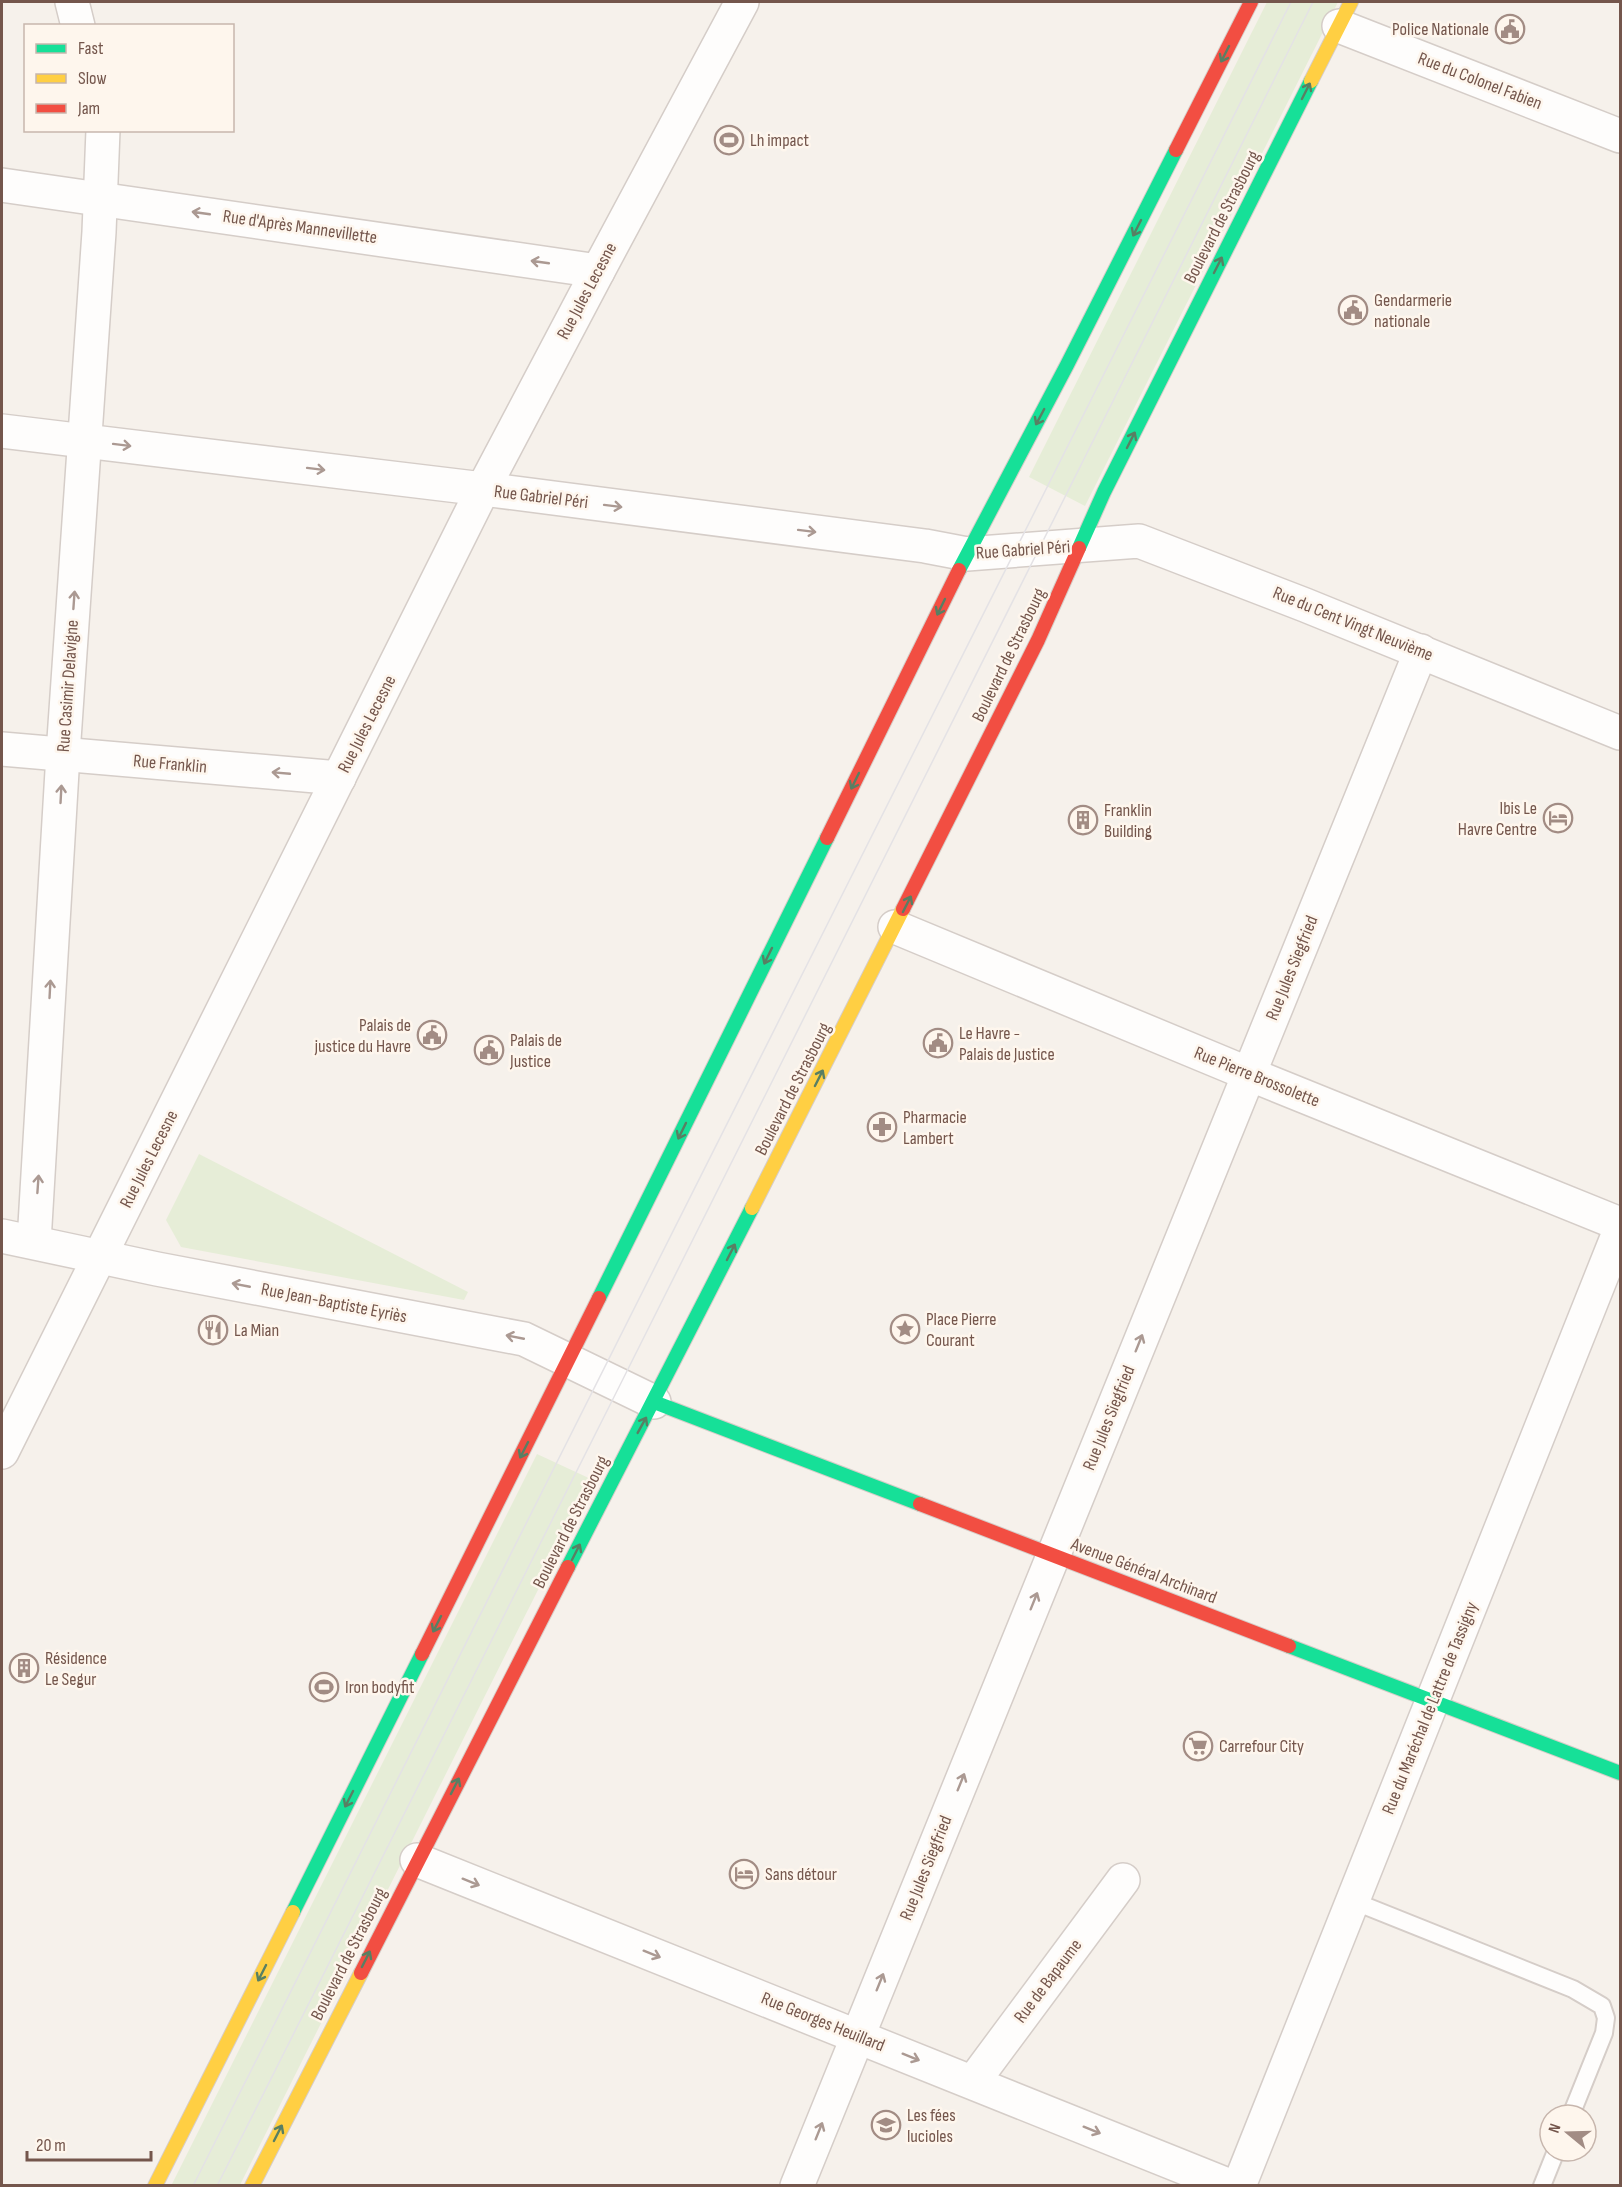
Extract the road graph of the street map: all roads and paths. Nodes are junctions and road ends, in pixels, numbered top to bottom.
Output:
1 (72, 2) edge
2 (742, 2) edge
3 (1251, 2) edge
4 (1345, 14) edge
5 (78, 24) edge
6 (104, 132) edge
7 (1620, 136) edge
8 (2, 185) edge
9 (101, 199) junction
10 (598, 270) junction
11 (2, 431) edge
12 (85, 441) junction
13 (483, 489) junction
14 (1080, 547) junction
15 (967, 554) junction
16 (1421, 651) junction
17 (1620, 733) edge
18 (2, 749) edge
19 (63, 754) junction
20 (339, 778) junction
21 (895, 927) junction
22 (1250, 1074) junction
23 (1620, 1224) edge
24 (1620, 1230) edge
25 (2, 1236) edge
26 (34, 1242) junction
27 (100, 1257) junction
28 (568, 1359) junction
29 (654, 1402) junction
30 (4, 1441) edge
31 (1053, 1555) junction
32 (1433, 1701) junction
33 (1620, 1773) edge
34 (417, 1860) junction
35 (1123, 1880) dead end
36 (1353, 1901) junction
37 (857, 2036) junction
38 (973, 2082) junction
39 (1576, 2103) edge
40 (1551, 2163) edge
41 (155, 2186) edge
42 (252, 2186) edge
43 (796, 2186) edge
44 (1230, 2186) edge
45 (1239, 2186) edge
46 (1542, 2186) edge

1 - 5 street
2 - 10 street, Rue Jules Lecesne
3 -> 15 street
4 - 7 street, Rue du Colonel Fabien
14 -> 4 street, Boulevard de Strasbourg
6 - 9 street, Rue Casimir Delavigne
8 - 9 street, Rue d'Après Mannevillette
10 -> 9 street, Rue d'Après Mannevillette
9 - 12 street, Rue Casimir Delavigne
10 - 13 street, Rue Jules Lecesne
11 - 12 street, Rue Gabriel Péri
12 -> 13 street, Rue Gabriel Péri
19 -> 12 street, Rue Casimir Delavigne
13 -> 15 street, Rue Gabriel Péri
13 - 20 street, Rue Jules Lecesne
14 - 15 street, Rue Gabriel Péri
14 - 16 street, Rue du Cent Vingt Neuvième
21 -> 14 street, Boulevard de Strasbourg
15 -> 28 street
16 - 17 street, Rue du Cent Vingt Neuvième
16 - 22 street, Rue Jules Siegfried
18 - 19 street, Rue Franklin
20 -> 19 street, Rue Franklin
26 -> 19 street, Rue Casimir Delavigne
20 - 27 street, Rue Jules Lecesne
21 - 22 street, Rue Pierre Brossolette
29 -> 21 street, Boulevard de Strasbourg
22 - 23 street, Rue Pierre Brossolette
31 -> 22 street, Rue Jules Siegfried
24 - 32 street, Rue du Maréchal de Lattre de Tassigny
25 - 26 street, Rue Jean-Baptiste Eyriès
26 - 27 street, Rue Jean-Baptiste Eyriès
28 -> 27 street, Rue Jean-Baptiste Eyriès
27 - 30 street, Rue Jules Lecesne
28 - 29 street, Rue Jean-Baptiste Eyriès
28 -> 41 street
29 - 31 street, Avenue Général Archinard
34 -> 29 street, Boulevard de Strasbourg
31 - 32 street, Avenue Général Archinard
37 -> 31 street, Rue Jules Siegfried
32 - 33 street, Avenue Général Archinard
32 - 36 street, Rue du Maréchal de Lattre de Tassigny
34 -> 37 street, Rue Georges Heuillard
42 -> 34 street, Boulevard de Strasbourg
35 - 38 street, Rue de Bapaume
36 - 39 lane
36 - 45 street, Rue du Maréchal de Lattre de Tassigny
37 -> 38 street, Rue Georges Heuillard
43 -> 37 street, Rue Jules Siegfried
38 -> 44 street, Rue Georges Heuillard
40 - 46 lane

